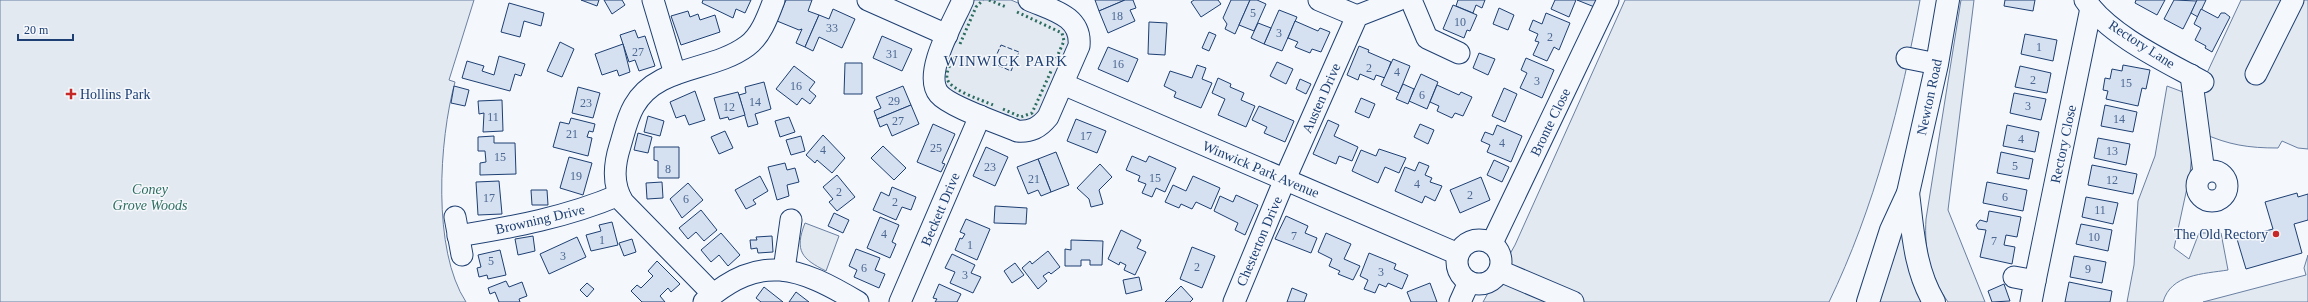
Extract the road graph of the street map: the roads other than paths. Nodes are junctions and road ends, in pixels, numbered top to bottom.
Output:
1 (653, 0) edge
2 (774, 0) edge
3 (868, 0) edge
4 (963, 0) edge
5 (1030, 0) edge
6 (1319, 0) edge
7 (1398, 0) edge
8 (1411, 0) edge
9 (1608, 0) edge
10 (1948, 0) edge
11 (2293, 0) edge
12 (2088, 4) edge
13 (1357, 16) junction
14 (947, 35) junction
15 (1460, 53) dead end
16 (1907, 58) dead end
17 (1937, 64) junction
18 (675, 74) junction
19 (2256, 74) dead end
20 (1063, 84) junction
21 (980, 116) junction
22 (2204, 173) dead end
23 (1285, 179) junction
24 (1908, 193) junction
25 (619, 195) junction
26 (791, 218) dead end
27 (458, 236) dead end
28 (1492, 243) junction
29 (1458, 254) junction
30 (784, 270) junction
31 (1500, 271) junction
32 (2014, 277) dead end
33 (2035, 280) junction
34 (1469, 282) junction
35 (709, 298) edge
36 (858, 302) edge
37 (900, 302) edge
38 (1234, 302) edge
39 (1460, 302) edge
40 (1573, 302) edge
41 (1868, 302) edge
42 (1934, 302) edge
43 (2031, 302) edge

1 - 18 street
2 - 18 street
3 - 14 street
4 - 14 street
5 - 20 street
6 - 13 street
7 - 13 street
8 - 15 street
9 - 28 street, Bronte Close
10 - 17 main road, Newton Road
11 - 19 street
12 - 22 street, Rectory Lane
12 - 33 street, Rectory Close
13 - 23 street, Austen Drive
14 - 21 street
16 - 17 street
17 - 24 main road, Newton Road
18 - 25 street
20 - 21 street
20 - 23 street, Winwick Park Avenue
21 - 37 street, Beckett Drive
23 - 29 street, Winwick Park Avenue
23 - 38 street, Chesterton Drive
24 - 41 main road, Newton Road
24 - 42 main road, Newton Road
25 - 27 street, Browning Drive
25 - 35 street
26 - 30 street
28 - 29 street
28 - 31 street
29 - 34 street
30 - 35 street
30 - 36 street
31 - 34 street
31 - 40 street
32 - 33 street
33 - 43 street, Rectory Close
34 - 39 street

